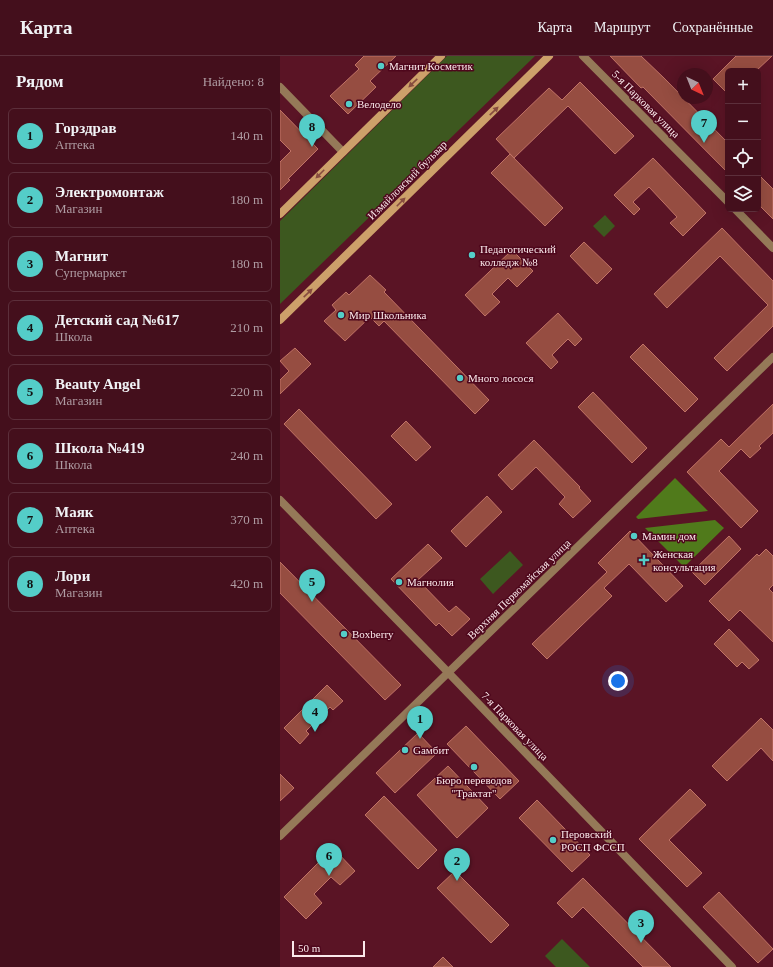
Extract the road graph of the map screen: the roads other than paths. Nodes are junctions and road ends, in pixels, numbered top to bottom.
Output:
1 (441, 56) edge
2 (550, 56) edge
3 (583, 56) edge
4 (280, 87) edge
5 (343, 152) junction
6 (725, 199) edge
7 (738, 212) edge
8 (280, 214) edge
9 (773, 248) edge
10 (280, 320) edge
11 (773, 357) edge
12 (280, 500) edge
13 (449, 672) junction
14 (280, 836) edge
15 (732, 967) edge

1 -> 5 street
10 -> 2 street, Измайловский бульвар
3 - 6 street, 5-я Парковая улица
4 - 5 street
5 -> 8 street
7 - 9 street
11 - 13 street, Верхняя Первомайская улица
12 - 13 street, 7-я Парковая улица
13 - 14 street, Верхняя Первомайская улица
13 - 15 street, 7-я Парковая улица

